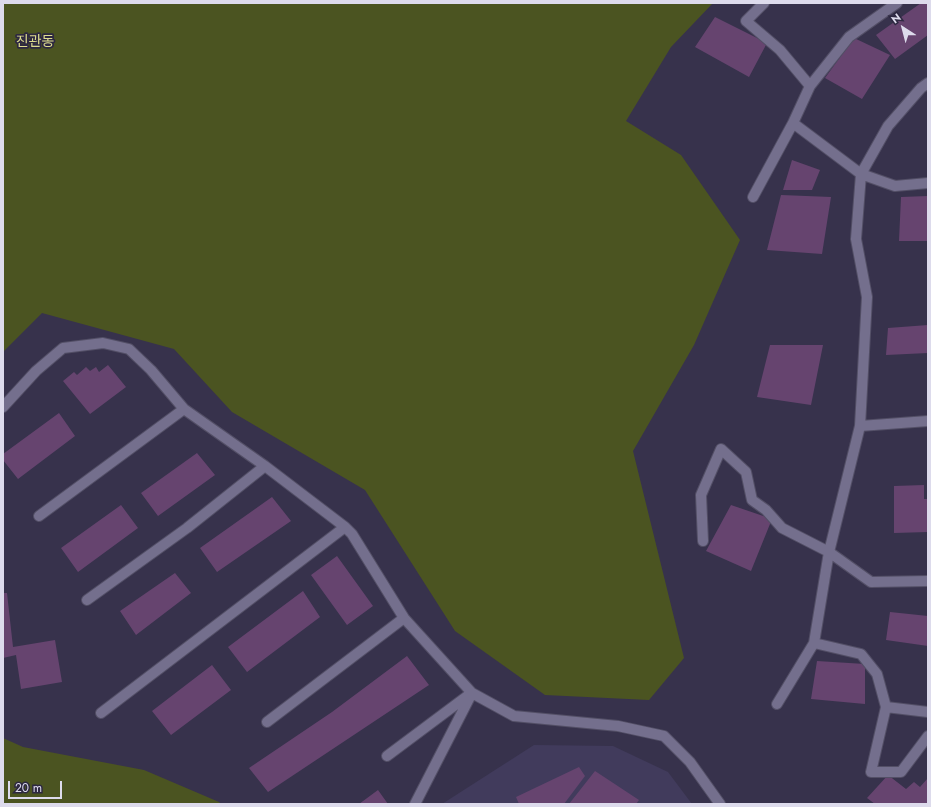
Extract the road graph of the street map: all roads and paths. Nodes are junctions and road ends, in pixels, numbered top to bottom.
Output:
1 (764, 3) edge
2 (897, 3) edge
3 (928, 83) edge
4 (810, 86) junction
5 (793, 123) junction
6 (861, 174) junction
7 (928, 183) edge
8 (753, 197) dead end
9 (3, 407) edge
10 (184, 410) junction
11 (928, 421) edge
12 (860, 426) junction
13 (264, 466) junction
14 (39, 516) dead end
15 (345, 527) junction
16 (703, 541) dead end
17 (830, 552) junction
18 (928, 581) edge
19 (87, 600) dead end
20 (404, 618) junction
21 (814, 643) junction
22 (472, 693) junction
23 (777, 704) dead end
24 (886, 707) junction
25 (928, 712) edge
26 (101, 713) dead end
27 (267, 722) dead end
28 (928, 736) edge
29 (387, 756) dead end
30 (415, 804) edge
31 (720, 804) edge

1 - 4 lane
2 - 4 lane
3 - 6 lane
4 - 5 lane
5 - 6 lane
5 - 8 lane
6 - 7 lane
6 - 12 lane
9 - 10 lane
10 - 13 lane
10 - 14 lane
11 - 12 lane
12 - 17 lane
13 - 15 lane
13 - 19 lane
15 - 20 lane
15 - 26 lane
16 - 17 lane
17 - 18 lane
17 - 21 lane
20 - 22 lane
20 - 27 lane
21 - 23 lane
21 - 24 lane
22 - 29 lane
22 - 30 lane
22 - 31 lane
24 - 25 lane
24 - 28 lane

